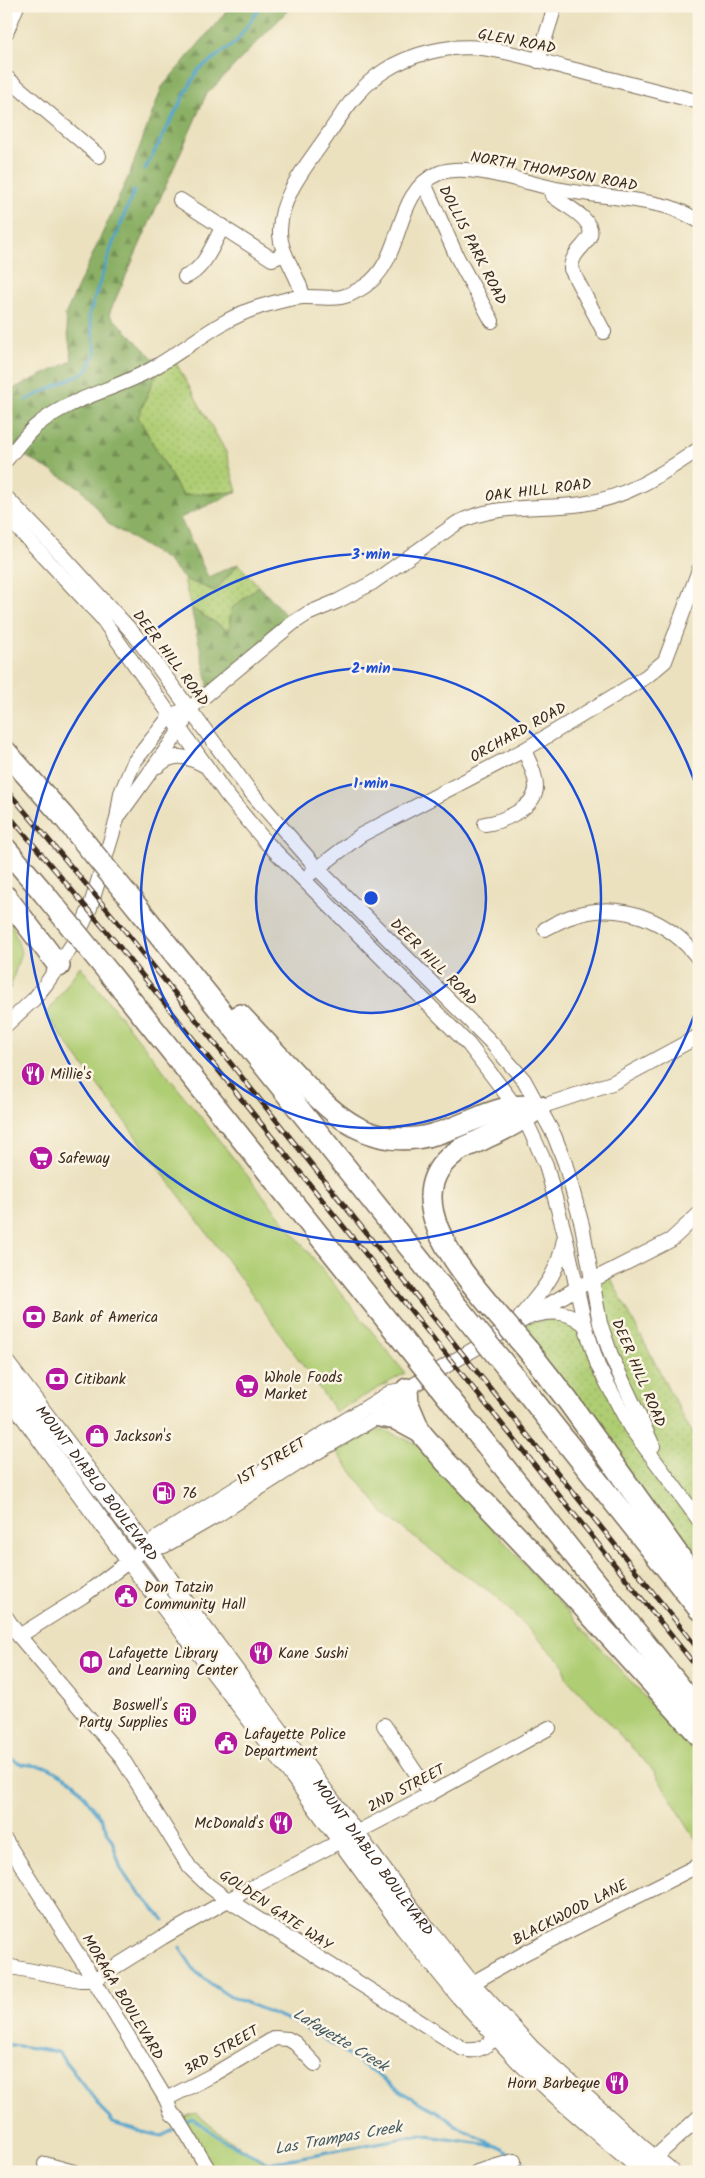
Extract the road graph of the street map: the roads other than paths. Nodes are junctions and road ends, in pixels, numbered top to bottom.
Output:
1 (17, 6) edge
2 (555, 6) edge
3 (6, 33) edge
4 (538, 60) junction
5 (6, 77) edge
6 (699, 102) edge
7 (98, 156) dead end
8 (424, 183) junction
9 (551, 188) junction
10 (180, 200) dead end
11 (699, 221) edge
12 (223, 226) junction
13 (285, 254) junction
14 (185, 278) dead end
15 (303, 297) junction
16 (492, 321) dead end
17 (604, 332) dead end
18 (699, 449) edge
19 (6, 460) edge
20 (6, 497) edge
21 (6, 516) edge
22 (699, 570) edge
23 (189, 709) junction
24 (171, 715) junction
25 (181, 730) junction
26 (524, 750) junction
27 (6, 752) edge
28 (206, 766) junction
29 (141, 782) junction
30 (117, 819) junction
31 (485, 824) dead end
32 (6, 849) edge
33 (318, 868) junction
34 (304, 879) junction
35 (6, 897) edge
36 (138, 908) junction
37 (545, 929) dead end
38 (699, 959) edge
39 (59, 966) junction
40 (6, 1024) edge
41 (699, 1036) edge
42 (527, 1111) junction
43 (699, 1214) edge
44 (565, 1236) junction
45 (593, 1281) junction
46 (577, 1288) junction
47 (519, 1321) junction
48 (585, 1325) junction
49 (6, 1364) edge
50 (406, 1389) junction
51 (6, 1391) edge
52 (379, 1416) junction
53 (420, 1432) junction
54 (669, 1478) junction
55 (247, 1482) junction
56 (231, 1504) junction
57 (699, 1520) edge
58 (145, 1549) junction
59 (130, 1561) junction
60 (699, 1584) edge
61 (699, 1609) edge
62 (6, 1617) edge
63 (19, 1636) junction
64 (699, 1711) edge
65 (384, 1725) dead end
66 (549, 1728) dead end
67 (699, 1735) edge
68 (430, 1794) junction
69 (348, 1836) junction
70 (6, 1841) edge
71 (699, 1865) edge
72 (228, 1900) junction
73 (6, 1966) edge
74 (94, 1980) junction
75 (464, 1988) junction
76 (503, 2032) junction
77 (315, 2064) dead end
78 (166, 2099) junction
79 (699, 2117) edge
80 (514, 2161) dead end
81 (45, 2164) dead end
82 (647, 2167) edge
83 (74, 2172) edge
84 (210, 2172) edge
85 (477, 2172) edge
86 (671, 2172) edge

1 - 3 street
2 - 4 street
4 - 6 street, GLEN ROAD
4 - 13 street, GLEN ROAD
5 - 7 street
8 - 9 street, NORTH THOMPSON ROAD
8 - 15 street, NORTH THOMPSON ROAD
8 - 16 street, DOLLIS PARK ROAD
9 - 11 street, NORTH THOMPSON ROAD
9 - 17 street
10 - 12 street
12 - 13 street
12 - 14 street
13 - 15 street, GLEN ROAD
15 - 19 street, NORTH THOMPSON ROAD
18 - 23 street, OAK HILL ROAD
20 - 23 street, DEER HILL ROAD
21 - 24 street, DEER HILL ROAD
22 - 26 street, ORCHARD ROAD
23 - 24 street, OAK HILL ROAD
23 - 25 street, OAK HILL ROAD
23 - 33 street, DEER HILL ROAD
24 - 25 street, DEER HILL ROAD
24 - 30 street, OAK HILL ROAD
25 - 28 street, DEER HILL ROAD
25 - 29 street, OAK HILL ROAD
26 - 31 street
26 - 33 street, ORCHARD ROAD
27 - 36 highway, bridge
28 - 29 street
28 - 34 street, DEER HILL ROAD
29 - 30 street, OAK HILL ROAD
30 - 39 street, OAK HILL ROAD
32 - 64 highway, bridge
33 - 34 street, ORCHARD ROAD
33 - 42 street, DEER HILL ROAD
34 - 42 street, DEER HILL ROAD
35 - 39 highway
36 - 42 highway
36 - 61 highway, bridge
37 - 38 street
39 - 40 street, OAK HILL ROAD
41 - 42 street
42 - 44 street, DEER HILL ROAD
42 - 45 street, DEER HILL ROAD
42 - 60 highway, bridge
43 - 45 street, 1ST STREET
44 - 46 street, DEER HILL ROAD
44 - 47 street
45 - 46 street, 1ST STREET
45 - 54 street, DEER HILL ROAD
46 - 47 street, 1ST STREET
46 - 48 street, DEER HILL ROAD
47 - 48 street
47 - 50 street, 1ST STREET
48 - 54 street, DEER HILL ROAD
49 - 58 main road, MOUNT DIABLO BOULEVARD
50 - 52 street, 1ST STREET
50 - 53 highway
50 - 55 street, 1ST STREET
51 - 59 main road, MOUNT DIABLO BOULEVARD
52 - 53 highway
52 - 56 street, 1ST STREET
53 - 67 highway
54 - 57 street, DEER HILL ROAD
55 - 56 street
55 - 58 street, 1ST STREET
56 - 58 street, 1ST STREET
58 - 59 street, 1ST STREET
58 - 69 main road, MOUNT DIABLO BOULEVARD
59 - 63 street, 1ST STREET
59 - 69 main road, MOUNT DIABLO BOULEVARD
62 - 63 street, GOLDEN GATE WAY
63 - 72 street, GOLDEN GATE WAY
65 - 68 street
66 - 68 street, 2ND STREET
68 - 69 street, 2ND STREET
69 - 72 street, 2ND STREET
69 - 75 main road, MOUNT DIABLO BOULEVARD
70 - 74 street, MORAGA BOULEVARD
71 - 75 street, BLACKWOOD LANE
72 - 74 street, 2ND STREET
72 - 76 street, GOLDEN GATE WAY
73 - 74 street
74 - 78 street, MORAGA BOULEVARD
75 - 76 main road, MOUNT DIABLO BOULEVARD
76 - 82 main road, MOUNT DIABLO BOULEVARD
77 - 78 street, 3RD STREET
78 - 84 street, MORAGA BOULEVARD
79 - 82 street
80 - 85 street
81 - 83 street
82 - 86 main road, MOUNT DIABLO BOULEVARD

